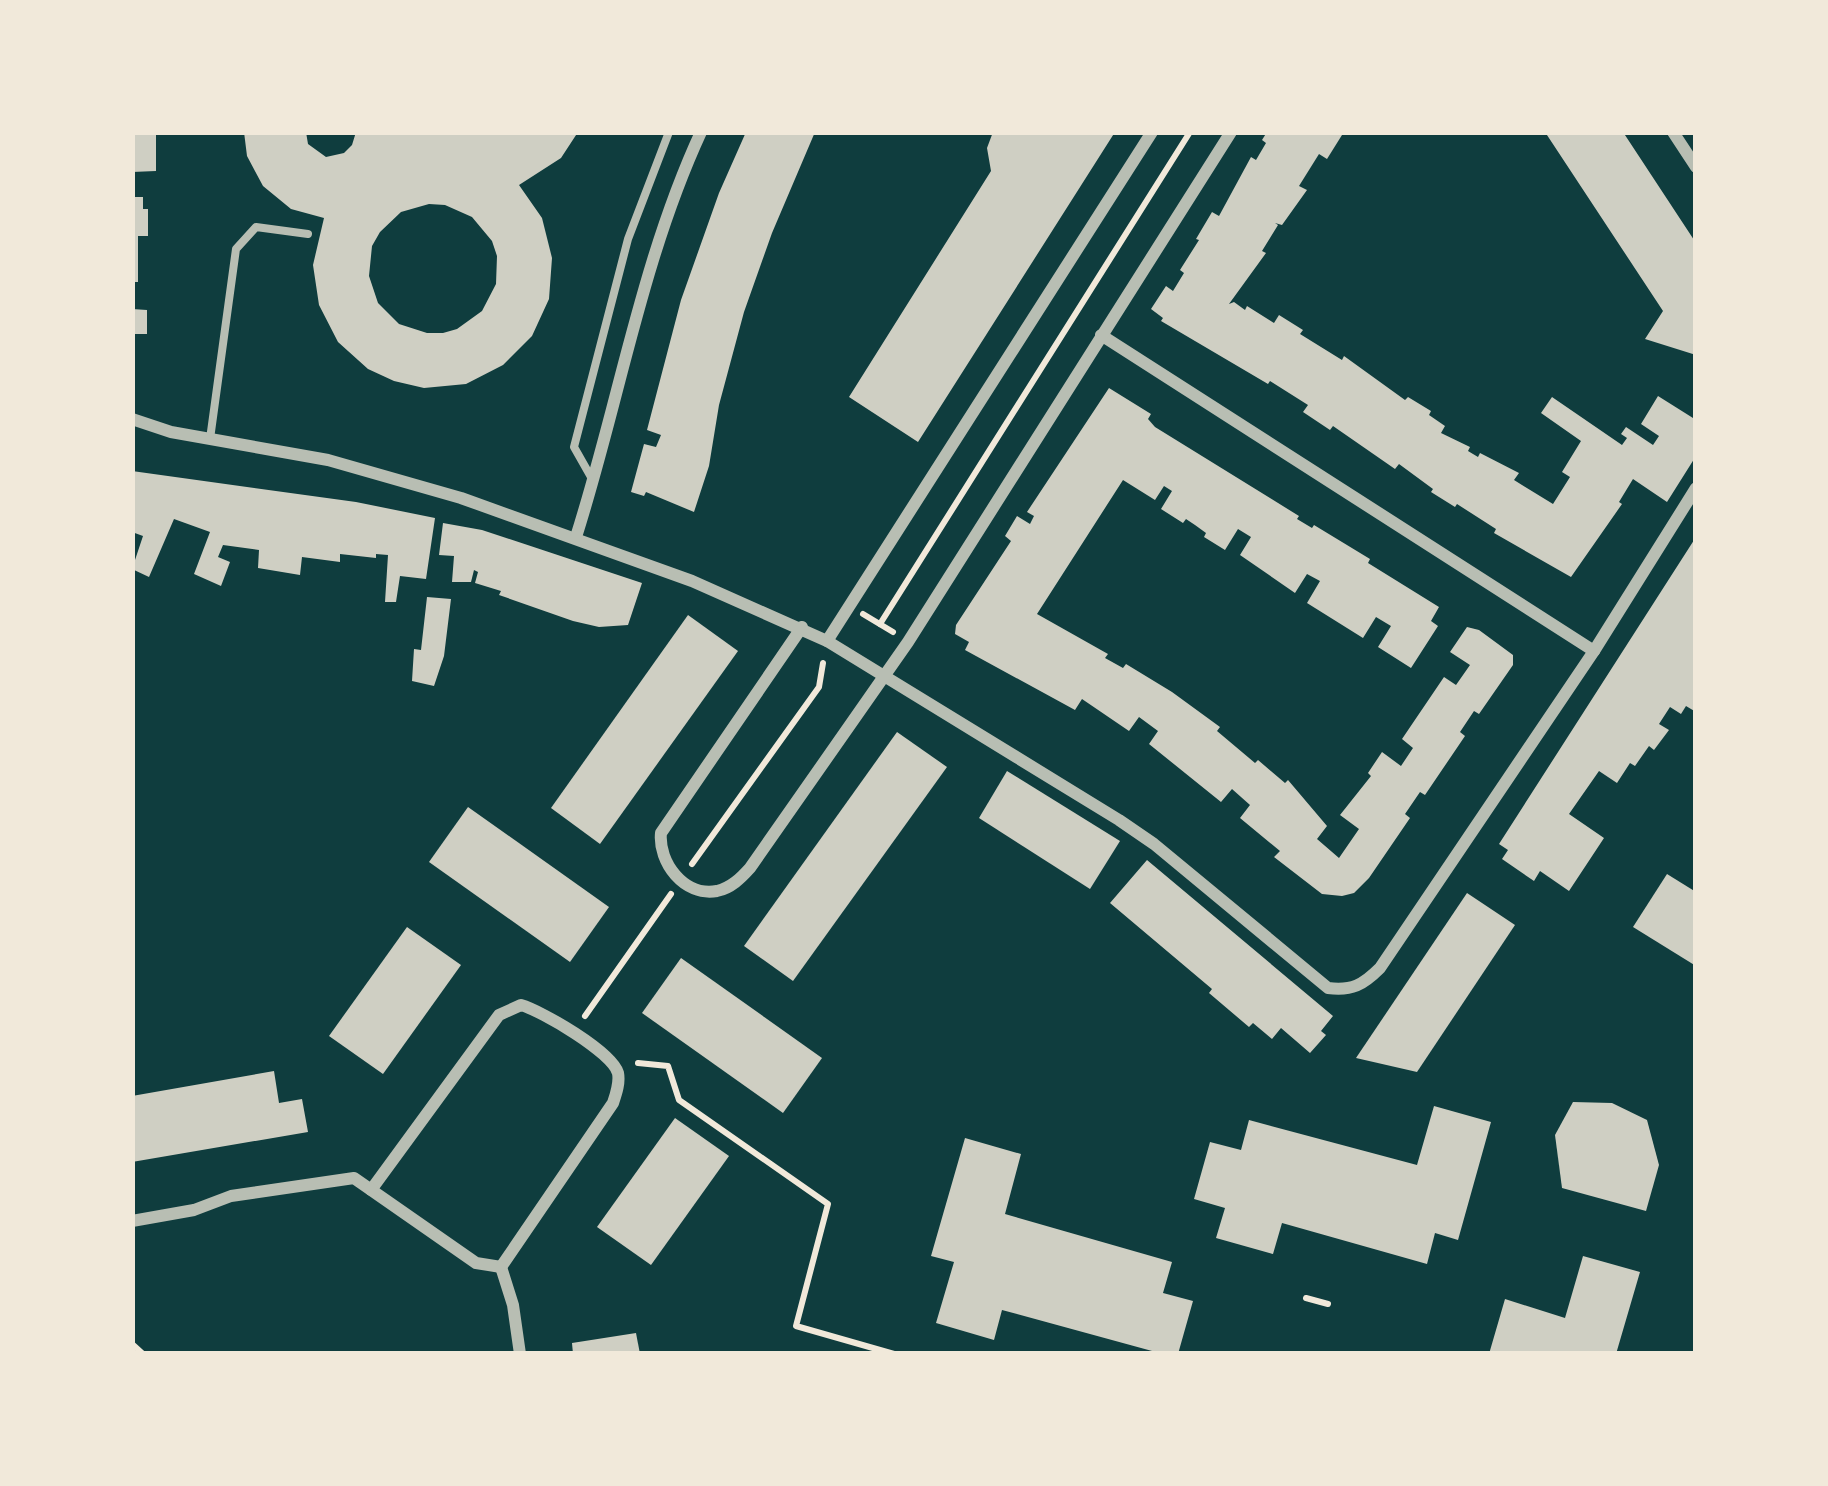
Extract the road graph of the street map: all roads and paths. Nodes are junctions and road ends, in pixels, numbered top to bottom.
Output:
1 (669, 132) edge
2 (701, 132) edge
3 (1152, 132) edge
4 (1232, 132) edge
5 (1673, 132) edge
6 (1187, 133) edge
7 (1199, 142) dead end
8 (1696, 166) edge
9 (308, 234) dead end
10 (1101, 335) junction
11 (1034, 358) dead end
12 (1044, 365) junction
13 (1054, 371) dead end
14 (132, 418) edge
15 (211, 440) junction
16 (592, 479) junction
17 (1696, 488) edge
18 (576, 537) junction
19 (859, 611) dead end
20 (880, 624) junction
21 (802, 627) junction
22 (901, 637) dead end
23 (827, 640) junction
24 (1594, 651) junction
25 (823, 663) dead end
26 (884, 675) junction
27 (686, 872) dead end
28 (661, 908) dead end
29 (592, 1007) dead end
30 (630, 1055) dead end
31 (371, 1190) junction
32 (132, 1220) edge
33 (501, 1267) junction
34 (1306, 1298) dead end
35 (1328, 1304) dead end
36 (132, 1344) edge
37 (143, 1354) edge
38 (520, 1354) edge
39 (894, 1354) edge

1 - 16 lane
2 - 16 street
3 - 23 street
4 - 10 street
5 - 8 street
6 - 7 path
6 - 12 path
9 - 15 lane
10 - 24 street
10 - 26 street
11 - 12 path
12 - 13 path
12 - 20 path
14 - 15 street
15 - 18 street
16 - 18 street
17 - 24 street
18 - 21 street
19 - 20 path
20 - 22 path
21 - 23 street
21 - 26 street
23 - 26 street
24 - 26 street
25 - 27 path
28 - 29 path
30 - 39 path
31 - 32 street
31 - 33 street
31 - 33 street
33 - 38 street
34 - 35 path
36 - 37 path

